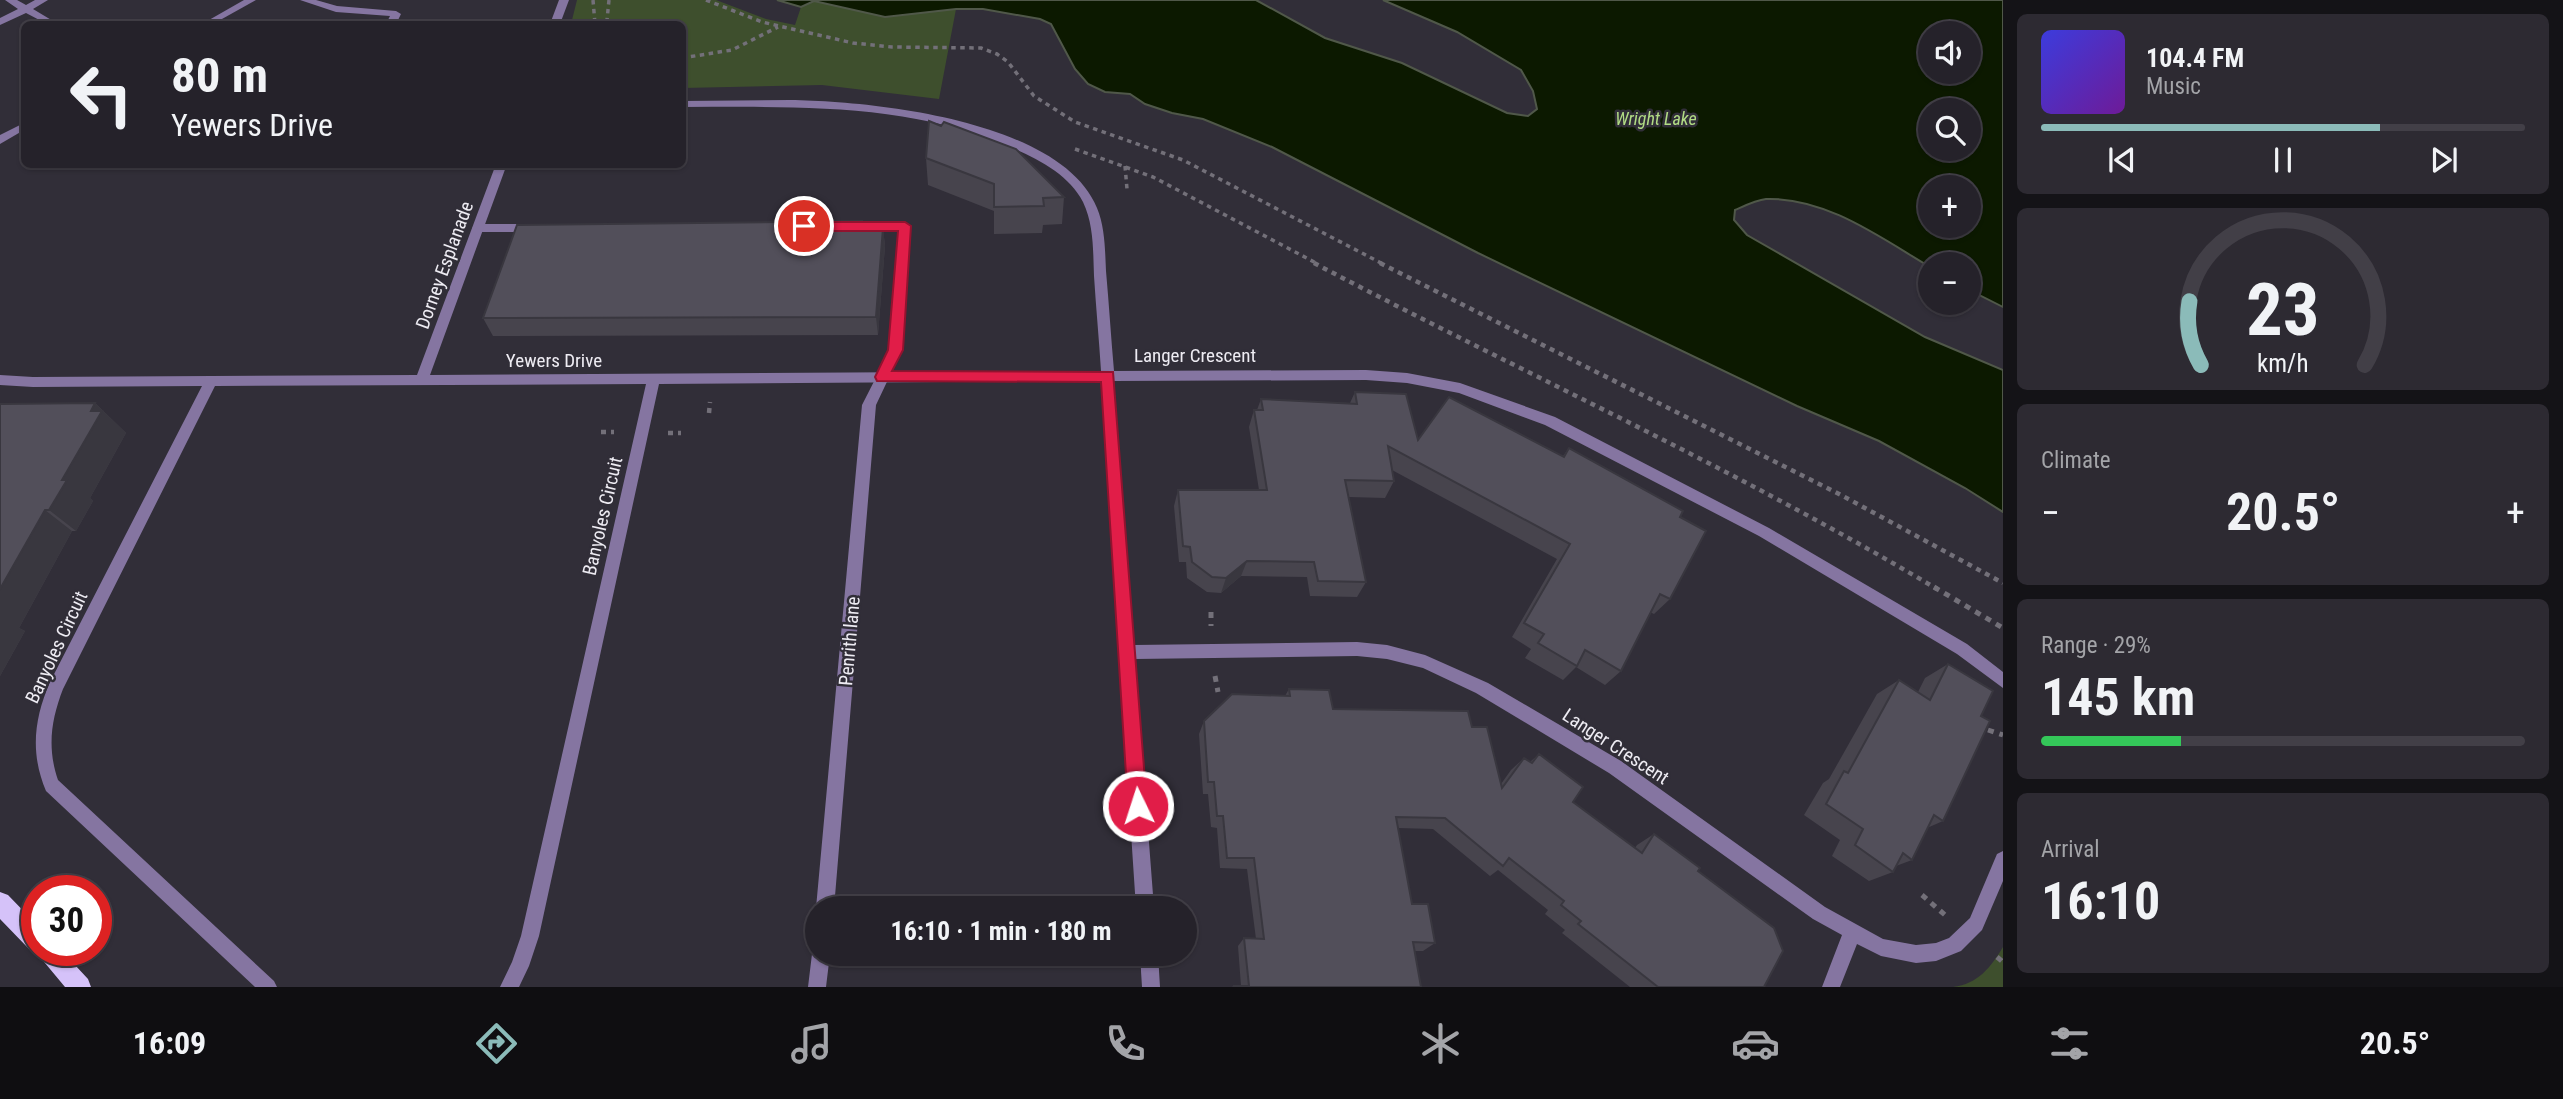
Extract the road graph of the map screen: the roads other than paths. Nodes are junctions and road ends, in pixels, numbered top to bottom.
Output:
1 (10, 0) edge
2 (43, 0) edge
3 (251, 0) edge
4 (305, 0) edge
5 (564, 0) edge
6 (26, 9) junction
7 (48, 21) edge
8 (212, 21) edge
9 (392, 21) edge
10 (556, 21) edge
11 (0, 22) edge
12 (686, 104) edge
13 (21, 128) edge
14 (0, 140) edge
15 (500, 168) edge
16 (829, 226) edge
17 (478, 228) junction
18 (542, 228) edge
19 (1108, 376) junction
20 (882, 377) junction
21 (654, 378) junction
22 (422, 379) junction
23 (0, 380) edge
24 (212, 380) junction
25 (1126, 652) junction
26 (2003, 681) edge
27 (2003, 860) edge
28 (826, 896) edge
29 (1144, 896) edge
30 (0, 903) edge
31 (21, 925) edge
32 (1852, 933) junction
33 (61, 966) edge
34 (820, 966) edge
35 (1150, 966) edge
36 (80, 987) edge
37 (268, 987) edge
38 (509, 987) edge
39 (817, 987) edge
40 (1151, 987) edge
41 (1831, 987) edge

1 - 6 street
2 - 6 street
3 - 8 street
4 - 9 street
5 - 10 street
6 - 7 street
6 - 11 street
12 - 19 street
13 - 14 street
15 - 17 street, Dorney Esplanade
16 - 20 street, Penrith lane
17 - 18 street
17 - 22 street, Dorney Esplanade
19 - 20 street, Yewers Drive
19 - 25 street
19 - 26 street, Langer Crescent
20 - 21 street, Yewers Drive
20 - 28 street, Penrith lane
21 - 22 street, Yewers Drive
21 - 38 street, Banyoles Circuit
22 - 24 street, Yewers Drive
23 - 24 street, Yewers Drive
24 - 37 street, Banyoles Circuit
25 - 29 street
25 - 32 street, Langer Crescent
27 - 32 street, Langer Crescent
30 - 31 main road
32 - 41 street
33 - 36 main road
34 - 39 street
35 - 40 street

